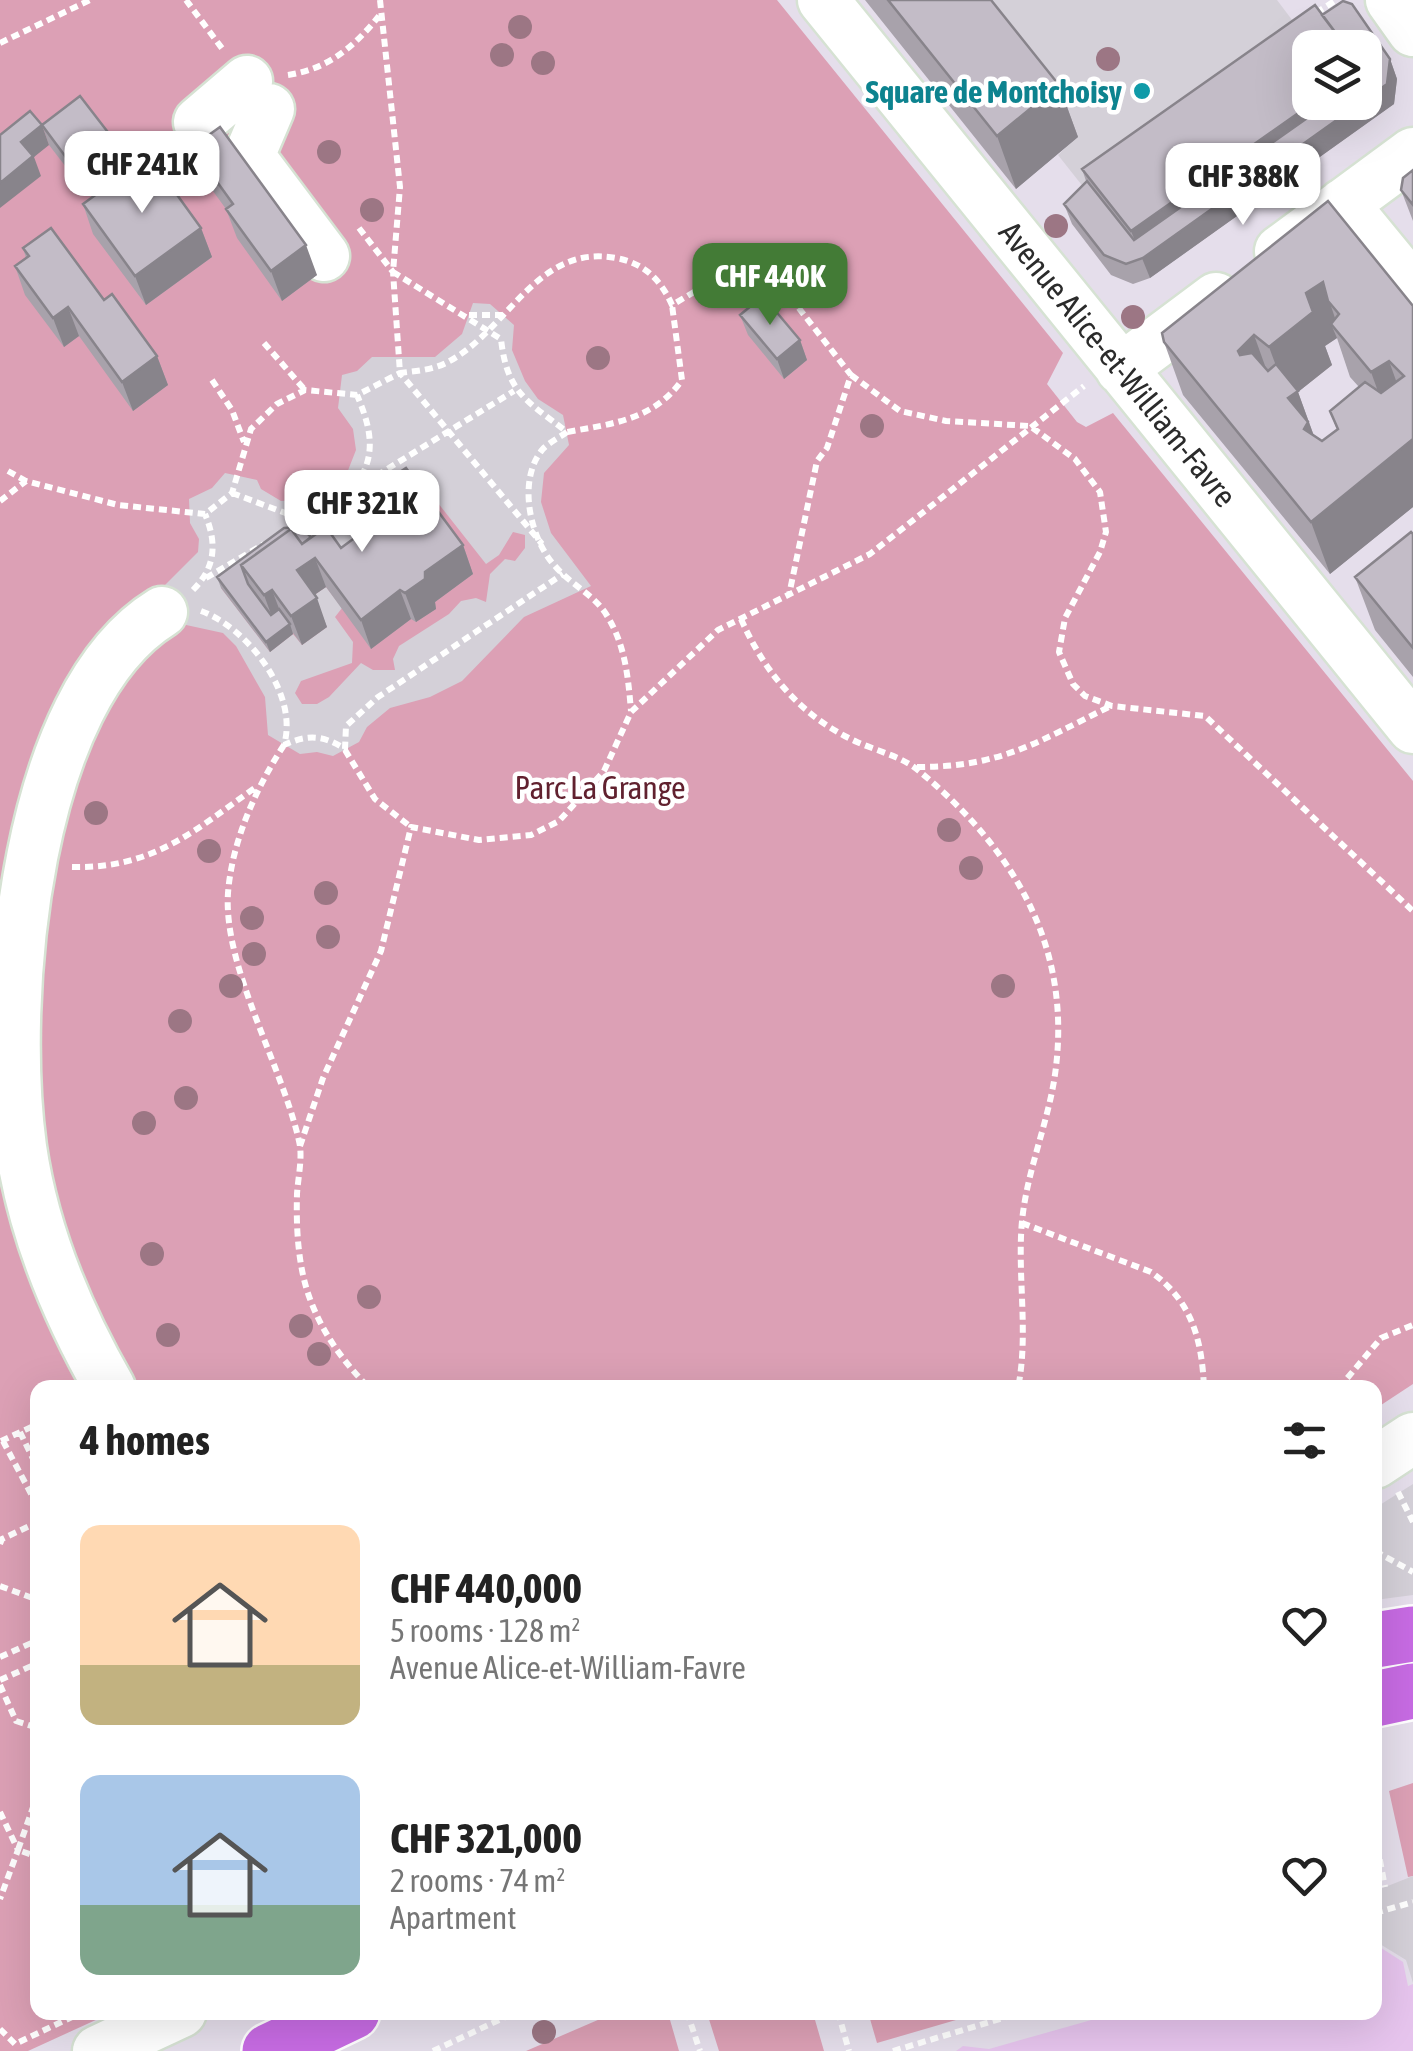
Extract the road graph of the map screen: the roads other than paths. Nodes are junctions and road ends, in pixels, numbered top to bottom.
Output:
1 (823, 0) edge
2 (1391, 0) edge
3 (1413, 31) edge
4 (199, 122) dead end
5 (1413, 153) edge
6 (1343, 204) junction
7 (326, 234) dead end
8 (1413, 289) edge
9 (1106, 374) junction
10 (162, 612) road end
11 (1413, 728) edge
12 (105, 1380) edge
13 (1413, 1438) edge
14 (1385, 1475) edge
15 (1413, 1634) edge
16 (1382, 1639) edge
17 (1413, 1691) edge
18 (1382, 1698) edge
19 (164, 2020) edge
20 (335, 2020) edge
21 (98, 2051) edge
22 (270, 2051) edge

1 - 9 street, Avenue Alice-et-William-Favre
2 - 3 street
4 - 7 street
5 - 6 street
6 - 8 street
6 - 9 street
9 - 11 street, Avenue Alice-et-William-Favre
10 - 12 street
13 - 14 street
15 - 16 main road
17 - 18 main road
19 - 21 street
20 - 22 main road

